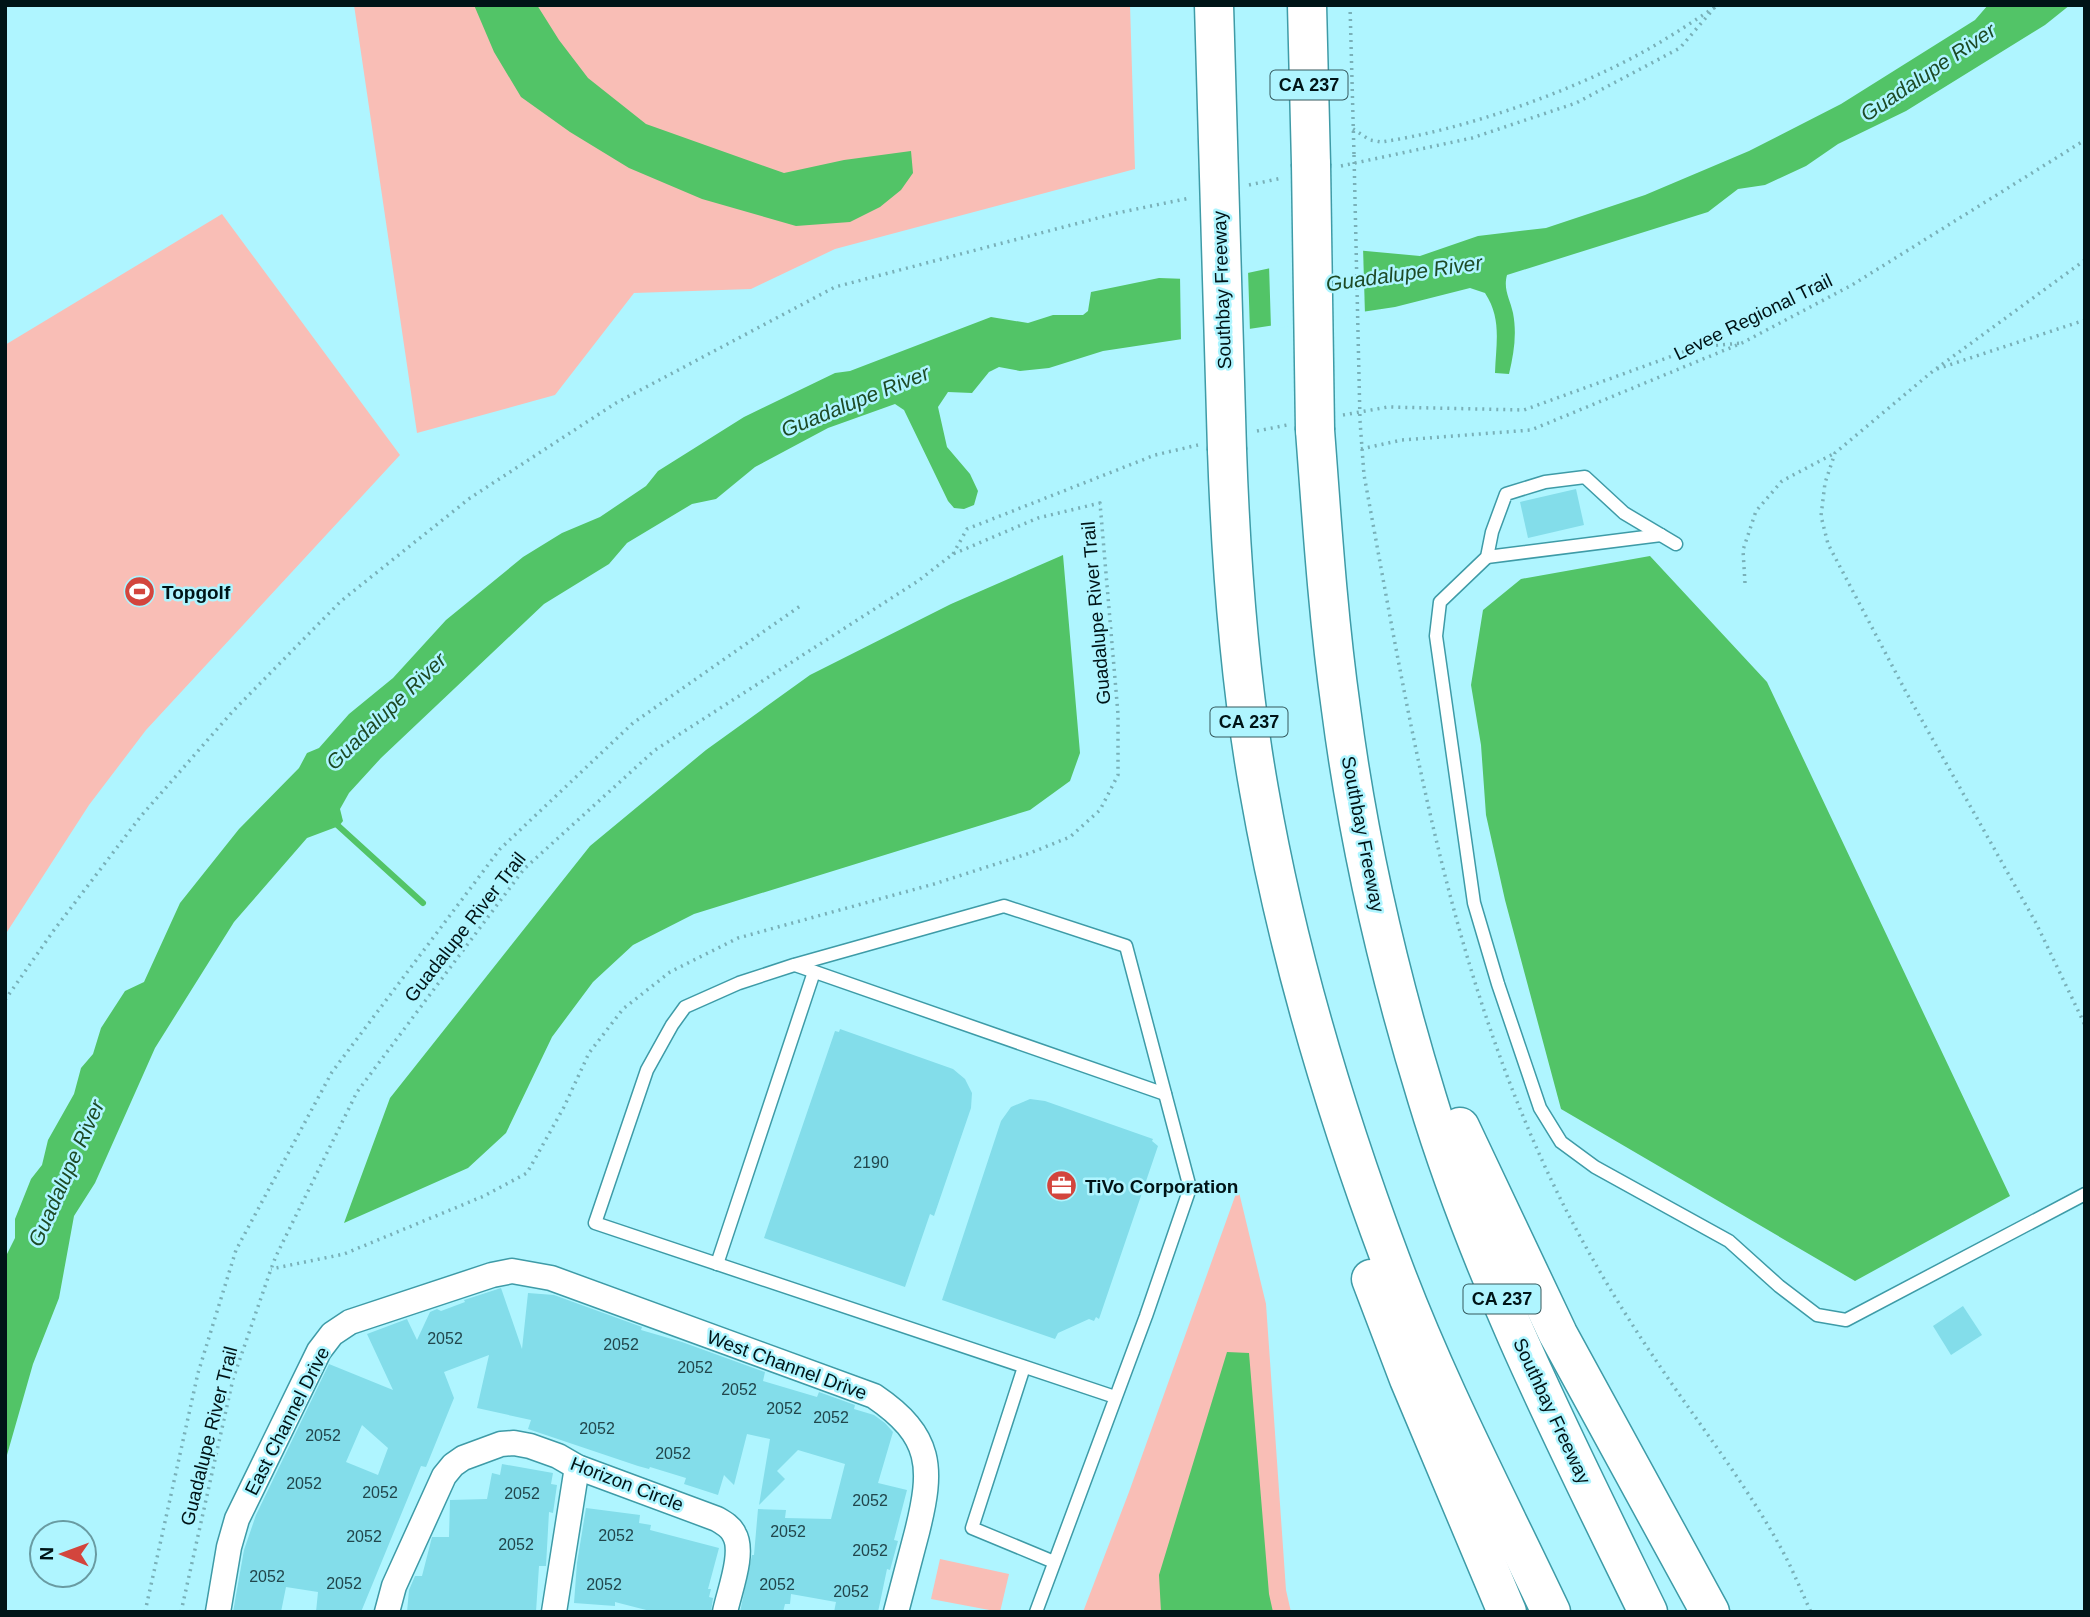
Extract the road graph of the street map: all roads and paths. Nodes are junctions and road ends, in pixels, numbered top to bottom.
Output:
1 (1214, 5) edge
2 (1307, 5) edge
3 (1350, 5) edge
4 (1716, 6) edge
5 (1353, 129) junction
6 (2085, 140) edge
7 (1314, 169) junction
8 (1240, 187) dead end
9 (1199, 196) dead end
10 (2085, 260) edge
11 (2085, 320) edge
12 (1933, 371) junction
13 (1360, 421) dead end
14 (1361, 449) dead end
15 (1835, 453) junction
16 (1661, 535) junction
17 (1676, 544) dead end
18 (1487, 557) junction
19 (1745, 583) dead end
20 (803, 604) dead end
21 (794, 965) junction
22 (1391, 971) junction
23 (814, 972) junction
24 (1304, 990) junction
25 (5, 1000) edge
26 (2085, 1025) edge
27 (1165, 1094) junction
28 (2085, 1194) edge
29 (717, 1264) junction
30 (271, 1269) junction
31 (512, 1271) joint
32 (1024, 1367) junction
33 (1115, 1397) junction
34 (577, 1467) junction
35 (1054, 1562) junction
36 (145, 1612) edge
37 (181, 1612) edge
38 (218, 1612) edge
39 (387, 1612) edge
40 (554, 1612) edge
41 (725, 1612) edge
42 (897, 1612) edge
43 (1036, 1612) edge
44 (1507, 1612) edge
45 (1551, 1612) edge
46 (1648, 1612) edge
47 (1710, 1612) edge

1 - 24 highway, Southbay Freeway / CA 237, bridge
2 - 7 highway, Southbay Freeway / CA 237
3 - 5 path
4 - 5 path
4 - 7 path
5 - 13 path, bridge
6 - 14 path, Levee Regional Trail
7 - 8 path
7 - 22 highway, Southbay Freeway / CA 237, bridge
9 - 25 path
10 - 12 path
11 - 12 path
12 - 15 path
15 - 19 path
15 - 26 path
16 - 17 lane
16 - 18 lane
16 - 18 lane
18 - 28 lane
20 - 36 path
21 - 23 lane
21 - 27 lane
21 - 29 lane
22 - 46 highway, Southbay Freeway / CA 237
22 - 47 highway
23 - 27 lane
23 - 29 lane
24 - 44 highway
24 - 45 highway, Southbay Freeway / CA 237
27 - 33 lane
29 - 32 lane
30 - 30 path, Guadalupe River Trail
30 - 37 path, Guadalupe River Trail
31 - 38 street, East Channel Drive
31 - 42 street, West Channel Drive
32 - 33 lane
32 - 35 lane
33 - 35 lane
34 - 39 street, Horizon Circle
34 - 40 street
34 - 41 street, Horizon Circle
35 - 43 lane

